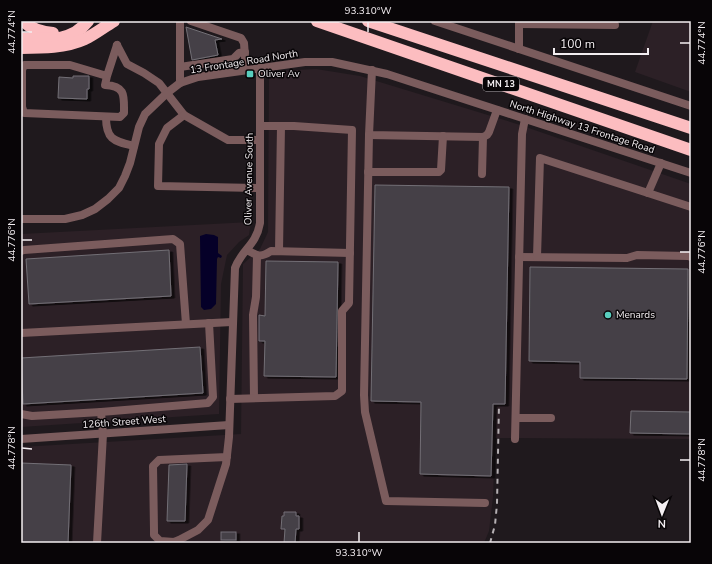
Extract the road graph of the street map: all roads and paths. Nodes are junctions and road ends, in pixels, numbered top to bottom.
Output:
1 (23, 21) edge
2 (114, 21) edge
3 (180, 21) edge
4 (191, 21) edge
5 (317, 21) edge
6 (368, 21) edge
7 (435, 21) edge
8 (519, 22) edge
9 (87, 23) edge
10 (615, 25) dead end
11 (21, 38) edge
12 (21, 48) edge
13 (519, 49) junction
14 (245, 52) junction
15 (305, 62) joint
16 (180, 67) junction
17 (260, 68) junction
18 (246, 70) junction
19 (372, 70) junction
20 (107, 76) junction
21 (180, 83) junction
22 (167, 93) junction
23 (691, 106) edge
24 (498, 110) junction
25 (184, 115) junction
26 (106, 117) junction
27 (525, 119) junction
28 (260, 126) junction
29 (281, 126) junction
30 (691, 128) edge
31 (369, 135) junction
32 (443, 136) junction
33 (482, 137) junction
34 (260, 140) junction
35 (134, 146) junction
36 (691, 150) edge
37 (661, 163) junction
38 (368, 172) junction
39 (691, 173) edge
40 (482, 174) dead end
41 (260, 188) junction
42 (648, 192) junction
43 (691, 207) edge
44 (21, 219) edge
45 (247, 250) junction
46 (21, 251) edge
47 (279, 251) junction
48 (350, 253) junction
49 (258, 256) junction
50 (519, 257) junction
51 (537, 257) junction
52 (691, 257) edge
53 (232, 322) junction
54 (209, 323) junction
55 (186, 324) junction
56 (21, 333) edge
57 (254, 398) junction
58 (230, 399) junction
59 (101, 412) junction
60 (21, 414) edge
61 (516, 418) junction
62 (551, 418) dead end
63 (229, 425) junction
64 (103, 434) junction
65 (21, 439) edge
66 (515, 439) dead end
67 (226, 457) junction
68 (484, 503) dead end
69 (97, 543) edge

1 - 9 highway
2 - 12 highway
3 - 16 street
4 - 14 street
5 - 36 highway, MN 13
6 - 30 highway, MN 13
7 - 13 street
8 - 10 street
8 - 13 street
9 - 11 highway
13 - 23 street
14 - 16 street
14 - 18 street
15 - 17 street, 13 Frontage Road North
15 - 19 street, North Highway 13 Frontage Road
16 - 21 street
17 - 18 street, 13 Frontage Road North
17 - 28 street, Oliver Avenue South
18 - 21 street, 13 Frontage Road North
19 - 24 street, North Highway 13 Frontage Road
19 - 31 street
20 - 22 street
20 - 26 street
20 - 26 street
21 - 22 street, 13 Frontage Road North
22 - 25 street
22 - 35 street, 13 Frontage Road North
24 - 27 street, North Highway 13 Frontage Road
24 - 33 street
25 - 34 street
25 - 41 street
26 - 35 street
27 - 37 street, North Highway 13 Frontage Road
27 - 50 street
28 - 29 street
28 - 34 street, Oliver Avenue South
29 - 47 street
29 - 48 street
31 - 32 street
31 - 38 street
32 - 33 street
32 - 38 street
33 - 40 street
34 - 41 street, Oliver Avenue South
35 - 44 street, 13 Frontage Road North
37 - 39 street, North Highway 13 Frontage Road
37 - 42 street
38 - 68 street
41 - 45 street, Oliver Avenue South
42 - 43 street
42 - 51 street
45 - 49 street
45 - 53 street, Oliver Avenue South
46 - 55 street
47 - 48 street
47 - 49 street
48 - 57 street
49 - 57 street
50 - 51 street
50 - 61 street
51 - 52 street
53 - 54 street
53 - 58 street, Oliver Avenue South
54 - 55 street
54 - 59 street
55 - 56 street
57 - 58 street
58 - 63 street, Oliver Avenue South
59 - 60 street
59 - 64 street
61 - 62 street
61 - 66 street
63 - 64 street, 126th Street West
63 - 67 street, Oliver Avenue South
64 - 65 street, 126th Street West
64 - 69 street
67 - 67 street, Oliver Avenue South

